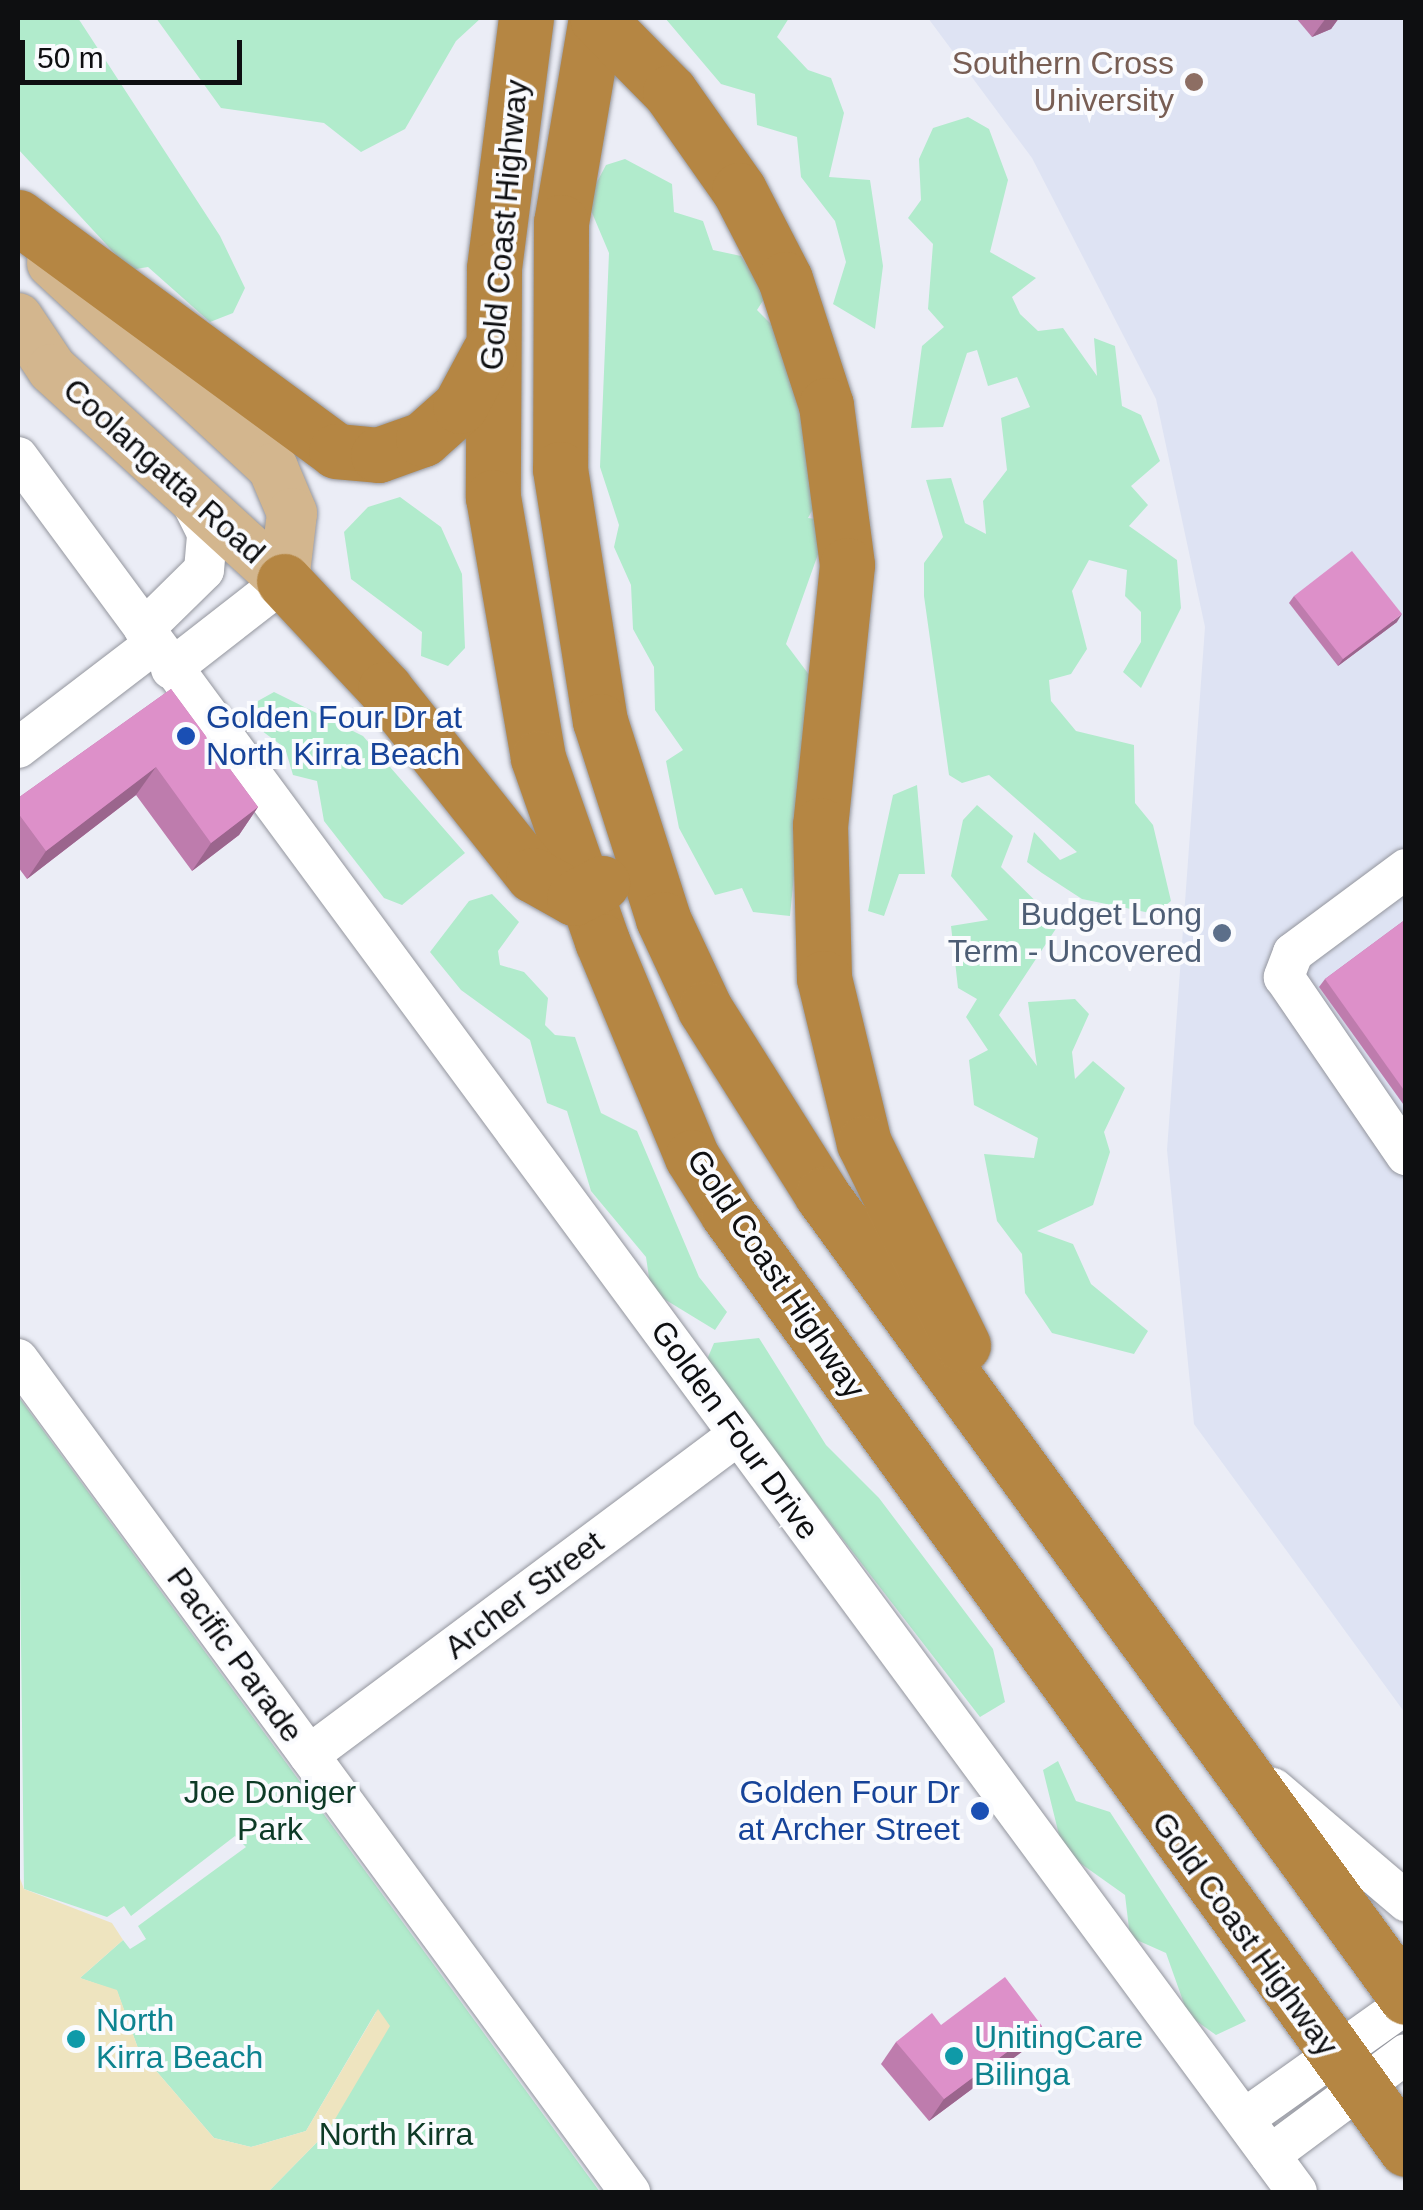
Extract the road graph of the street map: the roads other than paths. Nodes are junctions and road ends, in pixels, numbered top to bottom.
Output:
1 (526, 18) edge
2 (597, 18) edge
3 (18, 217) edge
4 (18, 226) edge
5 (18, 318) edge
6 (490, 350) junction
7 (35, 356) edge
8 (18, 457) edge
9 (177, 483) junction
10 (284, 581) junction
11 (156, 647) junction
12 (600, 721) junction
13 (18, 748) edge
14 (466, 793) junction
15 (1406, 870) edge
16 (586, 897) junction
17 (1406, 1155) edge
18 (692, 1157) junction
19 (18, 1359) edge
20 (738, 1434) junction
21 (1025, 1462) junction
22 (309, 1755) junction
23 (1236, 1756) junction
24 (1406, 1900) edge
25 (1406, 2000) edge
26 (1406, 2054) edge
27 (1344, 2071) junction
28 (1244, 2119) junction
29 (1406, 2149) edge
30 (1270, 2154) junction
31 (630, 2192) edge
32 (1297, 2192) edge

1 - 6 highway, Gold Coast Highway
2 - 12 highway, Gold Coast Highway
2 - 21 highway
3 - 6 highway
4 - 10 main road, Coolangatta Road
5 - 7 main road, Coolangatta Road
6 - 16 highway, Gold Coast Highway
7 - 9 main road, Coolangatta Road
8 - 11 street, Golden Four Drive
9 - 10 main road, Coolangatta Road
9 - 11 street
10 - 11 street
10 - 14 highway
11 - 13 street
11 - 20 street, Golden Four Drive
12 - 16 highway
12 - 21 highway, Gold Coast Highway
14 - 16 highway
14 - 18 highway
15 - 17 street
16 - 18 highway, Gold Coast Highway
18 - 27 highway, Gold Coast Highway
19 - 22 street, Pacific Parade
20 - 22 street, Archer Street
20 - 28 street, Golden Four Drive
21 - 23 highway, Gold Coast Highway
22 - 31 street, Pacific Parade
23 - 24 street
23 - 25 highway, Gold Coast Highway
25 - 27 street
26 - 27 street
27 - 28 street
27 - 29 highway, Gold Coast Highway
27 - 30 street
28 - 30 street, Golden Four Drive
30 - 32 street, Golden Four Drive

